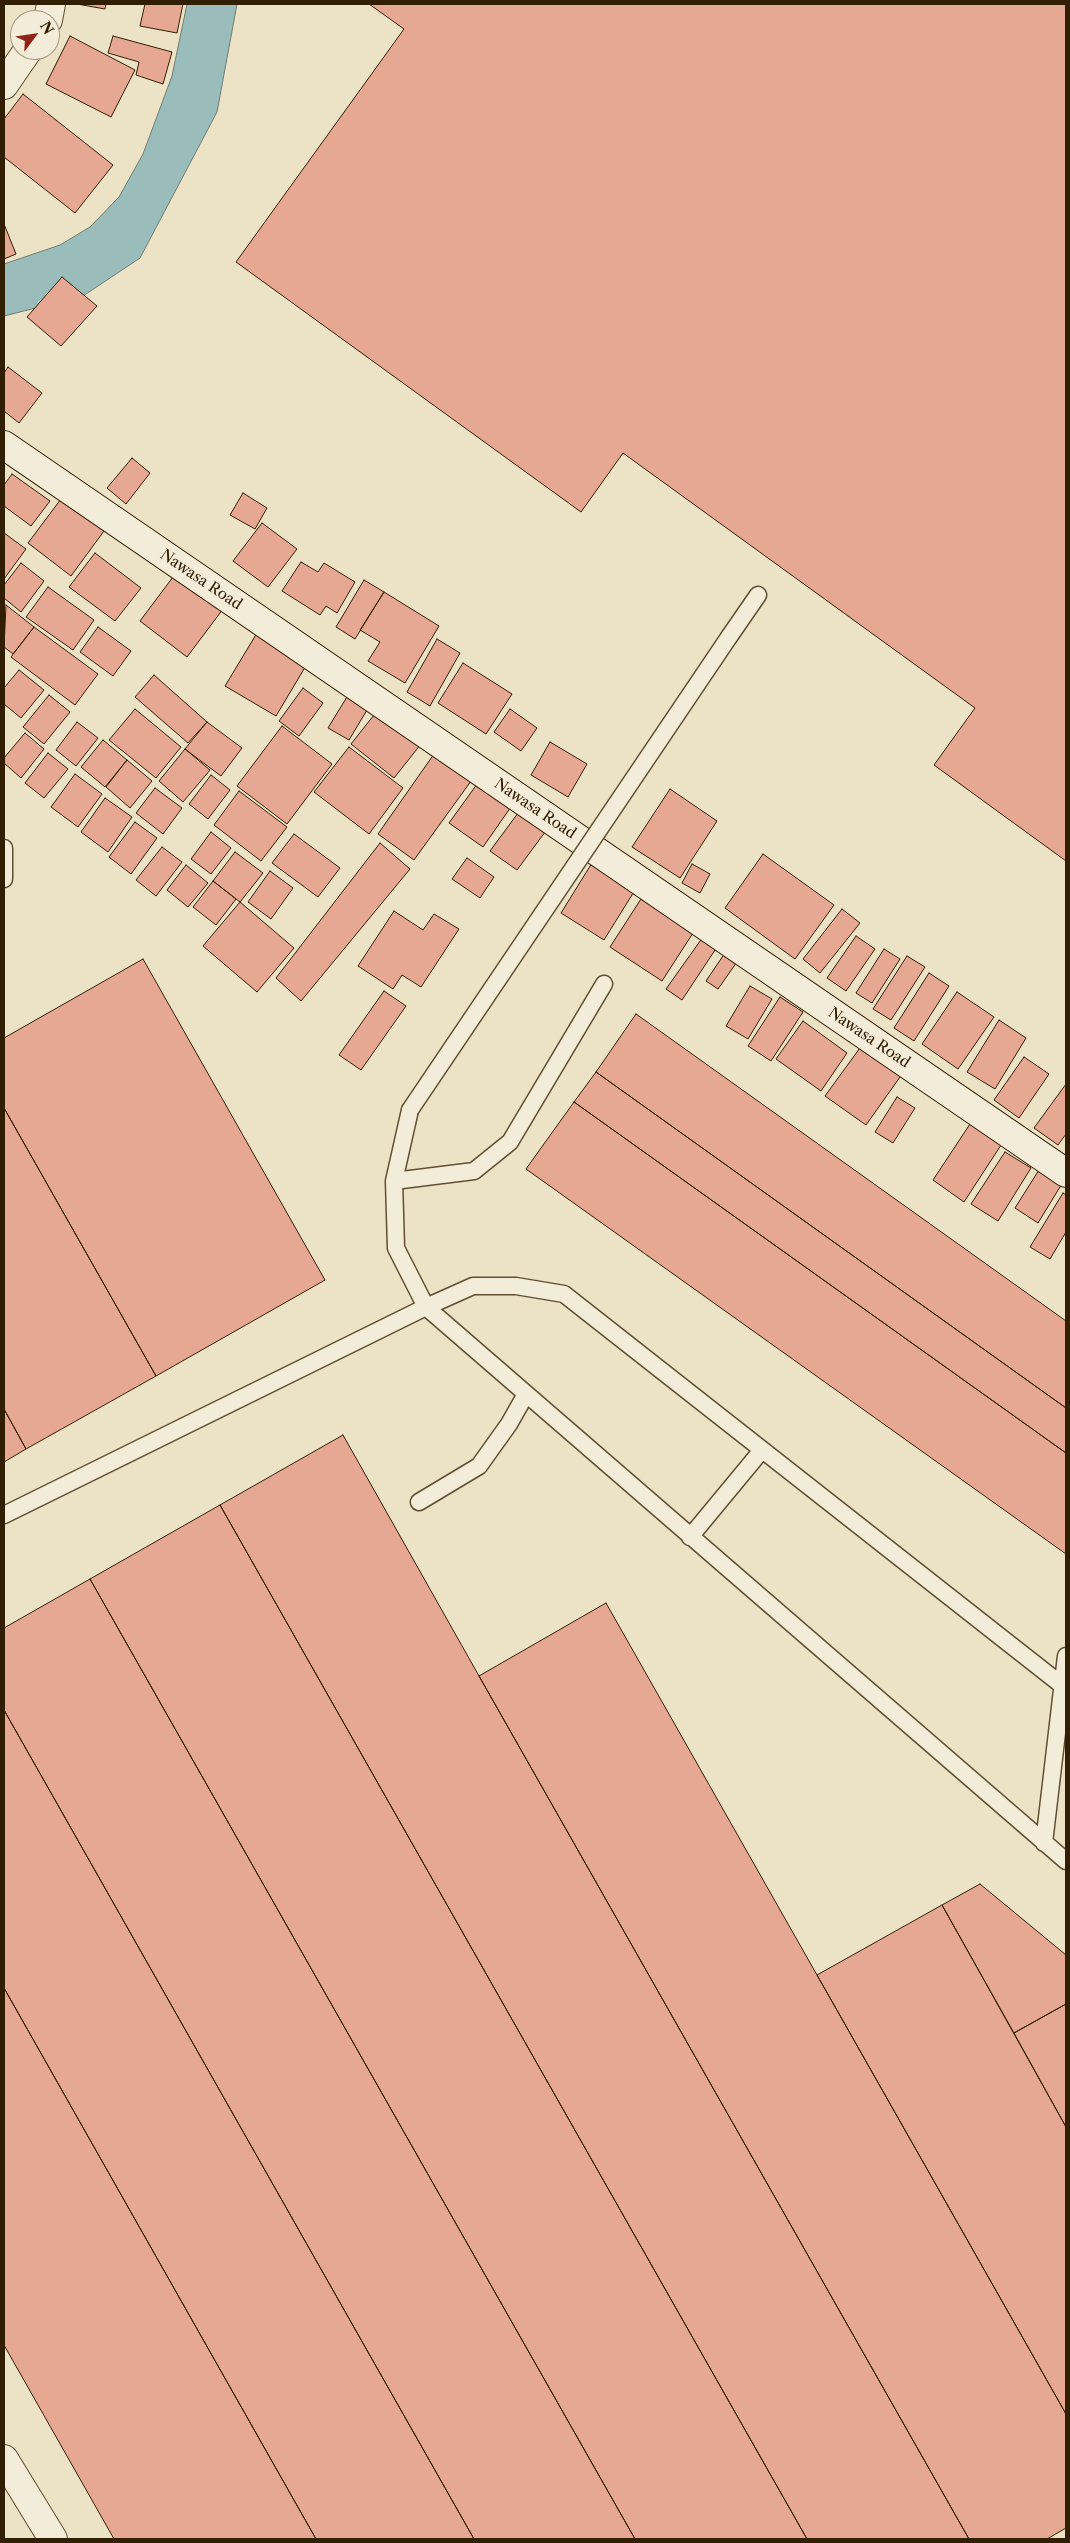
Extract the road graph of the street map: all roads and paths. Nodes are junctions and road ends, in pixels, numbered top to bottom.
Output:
1 (21, 60) edge
2 (4, 85) edge
3 (4, 445) edge
4 (758, 595) dead end
5 (4, 848) edge
6 (4, 879) edge
7 (604, 984) dead end
8 (1066, 1173) edge
9 (394, 1181) junction
10 (426, 1307) junction
11 (526, 1394) junction
12 (762, 1450) junction
13 (419, 1502) dead end
14 (4, 1515) edge
15 (690, 1537) junction
16 (1066, 1656) edge
17 (1063, 1686) junction
18 (1044, 1843) junction
19 (1066, 1861) edge
20 (4, 2459) edge
21 (53, 2539) edge

1 - 2 street
3 - 8 street, Nawasa Road
4 - 9 lane, bridge
5 - 6 lane
7 - 9 lane
9 - 10 lane
10 - 11 lane
10 - 12 lane
10 - 14 lane
11 - 13 lane
11 - 15 lane
12 - 15 lane
12 - 17 lane
15 - 18 lane
16 - 17 lane
17 - 18 lane
18 - 19 lane
20 - 21 street

